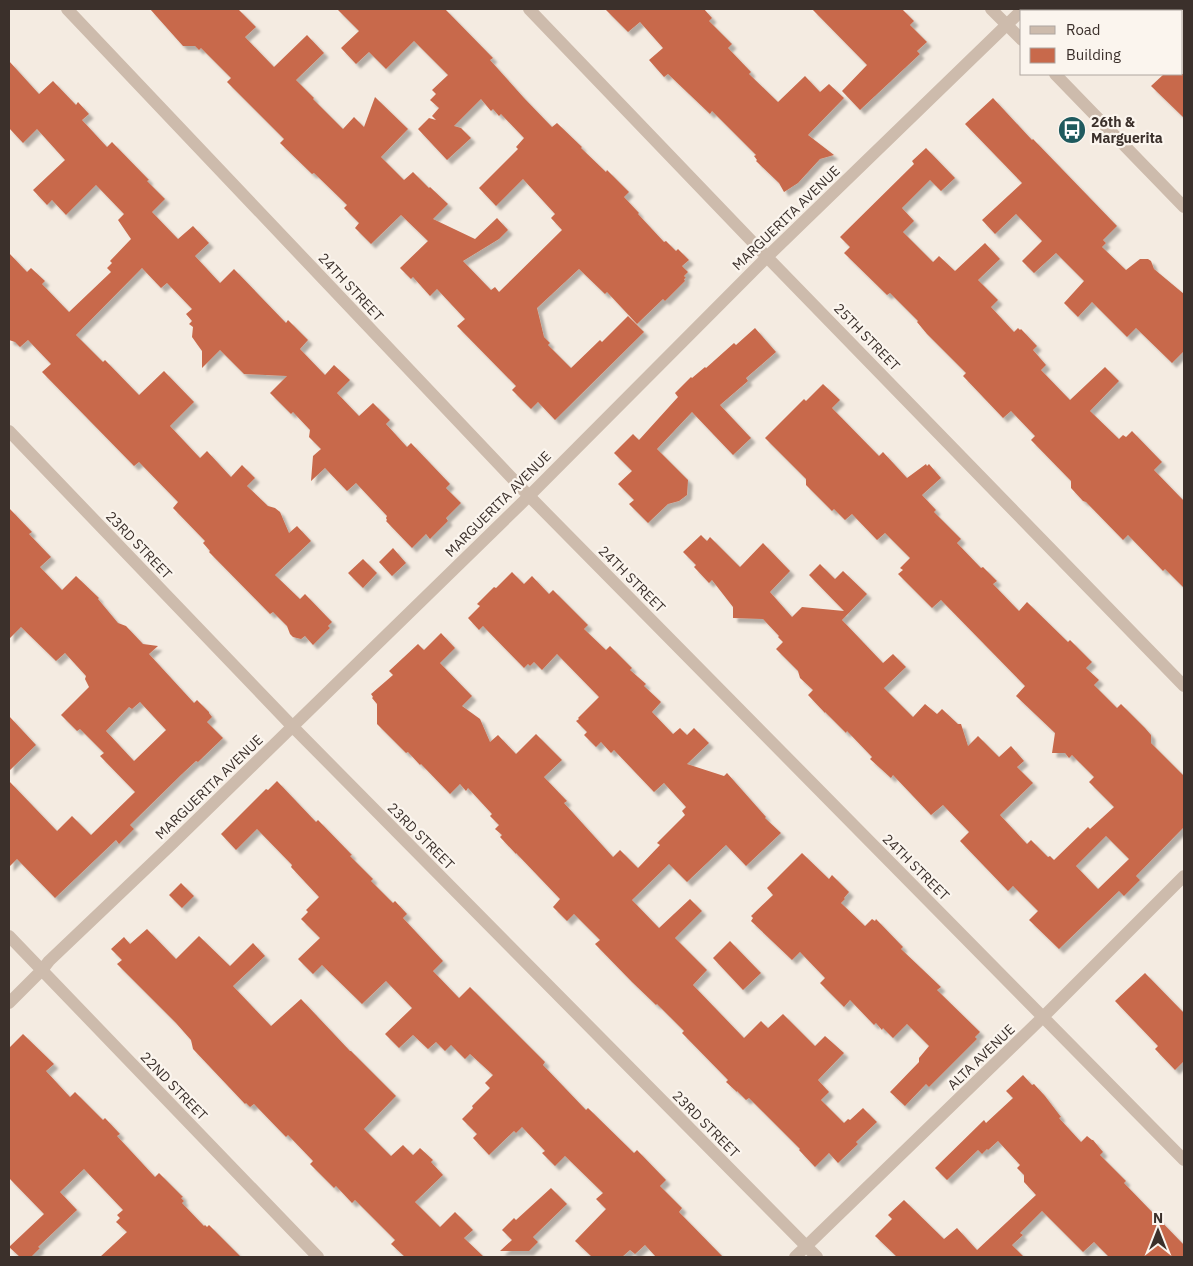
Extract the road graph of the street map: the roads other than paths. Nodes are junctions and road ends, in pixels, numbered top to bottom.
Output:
1 (67, 9) edge
2 (529, 9) edge
3 (992, 9) edge
4 (1020, 12) edge
5 (1006, 24) junction
6 (1020, 38) edge
7 (1056, 75) edge
8 (1184, 207) edge
9 (767, 256) junction
10 (9, 431) edge
11 (529, 496) junction
12 (1184, 686) edge
13 (292, 726) junction
14 (1184, 876) edge
15 (9, 936) edge
16 (42, 970) junction
17 (9, 1003) edge
18 (1043, 1018) junction
19 (1184, 1160) edge
20 (806, 1246) junction
21 (318, 1257) edge
22 (795, 1257) edge
23 (817, 1257) edge

1 - 11 street, 24TH STREET
2 - 9 street, 25TH STREET
3 - 5 street
4 - 5 street, MARGUERITA AVENUE
5 - 6 street
5 - 9 street, MARGUERITA AVENUE
7 - 8 street
9 - 11 street, MARGUERITA AVENUE
9 - 12 street, 25TH STREET
10 - 13 street, 23RD STREET
11 - 13 street, MARGUERITA AVENUE
11 - 18 street, 24TH STREET
13 - 16 street, MARGUERITA AVENUE
13 - 20 street, 23RD STREET
14 - 18 street, ALTA AVENUE
15 - 16 street, 22ND STREET
16 - 17 street, MARGUERITA AVENUE
16 - 21 street, 22ND STREET
18 - 19 street, 24TH STREET
18 - 20 street, ALTA AVENUE
20 - 22 street, ALTA AVENUE
20 - 23 street, 23RD STREET

